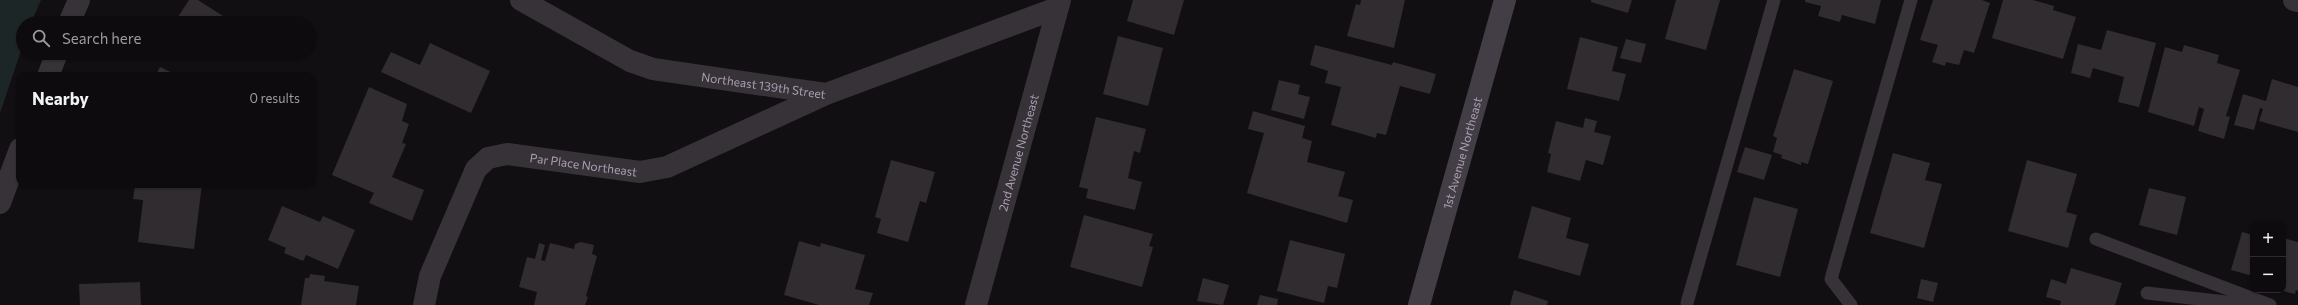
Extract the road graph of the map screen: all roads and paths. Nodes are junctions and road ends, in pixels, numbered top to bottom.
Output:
1 (79, 0) edge
2 (521, 0) edge
3 (1505, 0) edge
4 (1774, 0) edge
5 (1911, 0) edge
6 (2294, 0) edge
7 (2298, 1) edge
8 (1058, 4) edge
9 (72, 16) edge
10 (54, 60) edge
11 (50, 72) edge
12 (826, 94) junction
13 (16, 160) edge
14 (0, 203) edge
15 (2096, 239) dead end
16 (2147, 293) dead end
17 (1687, 303) dead end
18 (424, 305) edge
19 (976, 305) edge
20 (1419, 305) edge
21 (1851, 305) edge
22 (2252, 305) edge
23 (2270, 305) edge

1 - 9 street
2 - 12 street, Northeast 139th Street
3 - 20 street, 1st Avenue Northeast
4 - 17 lane
5 - 21 lane
6 - 7 street
8 - 12 street, Northeast 139th Street
8 - 19 street, 2nd Avenue Northeast
10 - 11 street
12 - 18 street, Par Place Northeast
13 - 14 street
15 - 23 lane
16 - 22 lane

